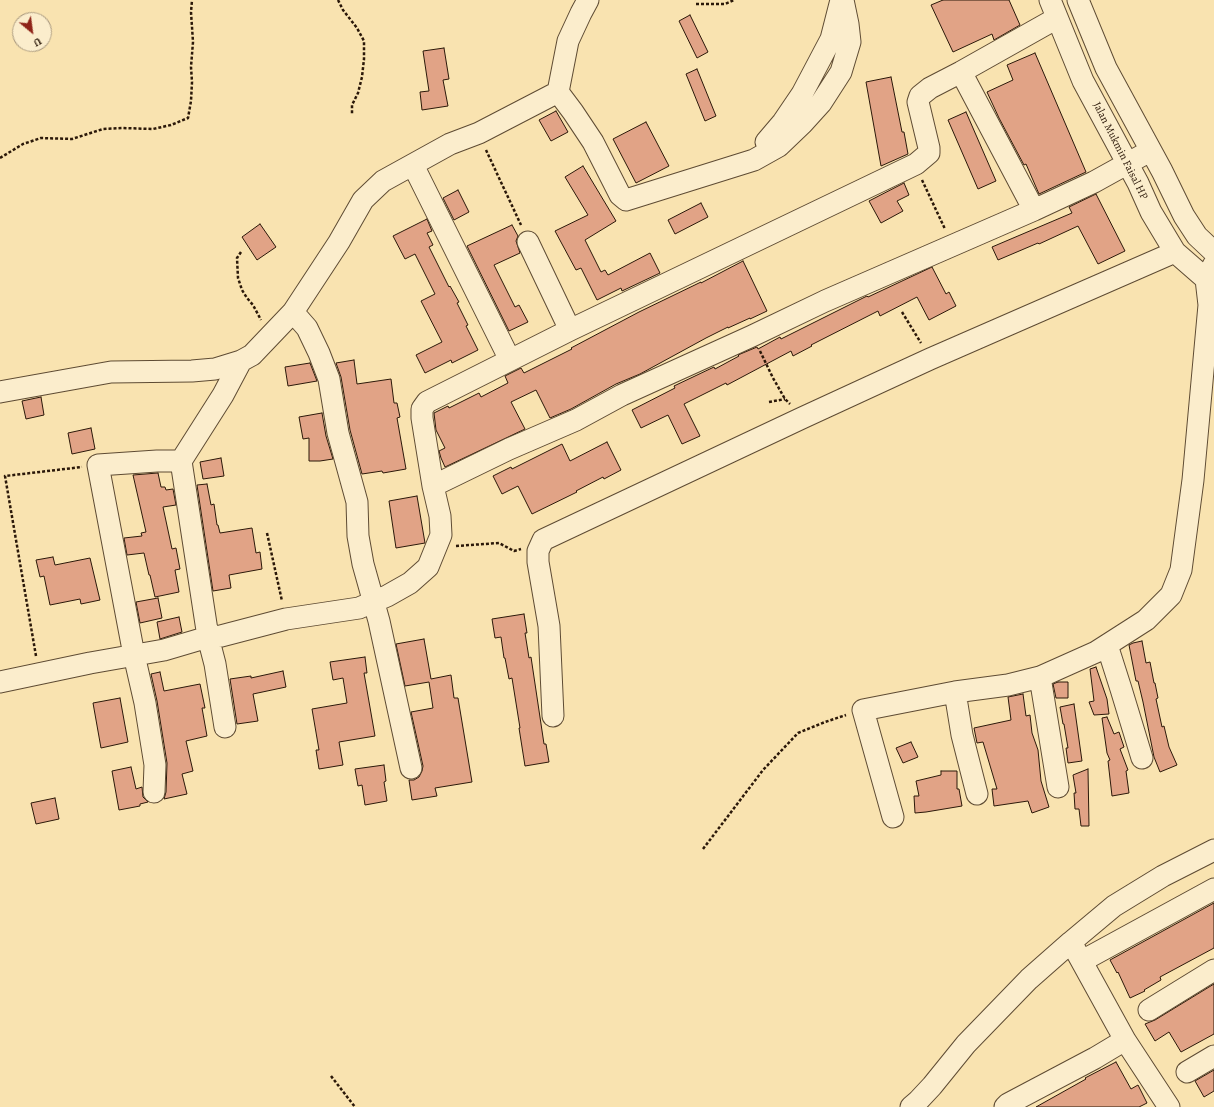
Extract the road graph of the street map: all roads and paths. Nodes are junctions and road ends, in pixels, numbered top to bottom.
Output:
1 (192, 0) edge
2 (338, 0) edge
3 (588, 0) edge
4 (734, 0) edge
5 (842, 0) edge
6 (1078, 0) edge
7 (696, 4) dead end
8 (1054, 9) edge
9 (960, 72) junction
10 (558, 92) junction
11 (352, 115) dead end
12 (479, 133) junction
13 (1150, 151) junction
14 (0, 158) edge
15 (916, 164) junction
16 (1127, 164) junction
17 (413, 165) junction
18 (1034, 210) junction
19 (528, 242) joint
20 (952, 246) junction
21 (241, 252) dead end
22 (1175, 252) junction
23 (1214, 252) edge
24 (1211, 276) edge
25 (293, 312) junction
26 (902, 312) dead end
27 (570, 330) junction
28 (272, 334) junction
29 (752, 336) junction
30 (930, 359) junction
31 (510, 360) junction
32 (241, 361) junction
33 (0, 392) edge
34 (769, 402) dead end
35 (181, 461) junction
36 (98, 466) junction
37 (433, 486) junction
38 (267, 533) dead end
39 (514, 550) dead end
40 (435, 552) junction
41 (373, 602) junction
42 (286, 619) junction
43 (208, 637) junction
44 (1107, 645) junction
45 (134, 655) junction
46 (38, 674) junction
47 (1040, 677) junction
48 (0, 682) edge
49 (955, 692) junction
50 (863, 710) junction
51 (553, 716) dead end
52 (225, 727) dead end
53 (1142, 758) dead end
54 (411, 768) dead end
55 (1058, 787) dead end
56 (154, 792) dead end
57 (977, 794) dead end
58 (893, 817) dead end
59 (703, 849) dead end
60 (1214, 850) edge
61 (1214, 889) edge
62 (1071, 942) junction
63 (1082, 961) junction
64 (1214, 970) edge
65 (1149, 1010) dead end
66 (1125, 1040) junction
67 (1214, 1056) edge
68 (1187, 1072) dead end
69 (330, 1076) dead end
70 (355, 1107) edge
71 (911, 1107) edge
72 (1005, 1107) edge
73 (1168, 1107) edge

1 - 14 path
2 - 11 path
3 - 10 street
4 - 7 path
5 - 10 street
6 - 13 street
8 - 9 street
8 - 16 street, Jalan Mukmin Faisal HP
9 - 15 street
9 - 18 street
10 - 12 street
12 - 17 street
12 - 19 path
13 - 16 street
13 - 23 street
15 - 20 path
15 - 27 street
16 - 18 street
16 - 22 street, Jalan Mukmin Faisal HP
17 - 25 street
17 - 31 street
18 - 20 street
19 - 27 street
20 - 29 street
21 - 28 path
22 - 24 street, Jalan Mukmin Faisal HP
22 - 30 street
24 - 44 street
25 - 28 street
25 - 41 street
26 - 30 path
27 - 31 street
28 - 32 street
29 - 34 path
29 - 37 street
30 - 51 street
31 - 37 street
32 - 33 street
32 - 35 street
35 - 36 street
35 - 43 street
36 - 45 street
36 - 46 path
37 - 40 street
38 - 42 path
39 - 40 path
40 - 41 street
41 - 42 street
41 - 54 street
42 - 43 street
43 - 45 street
43 - 52 street
44 - 47 street
44 - 53 street
45 - 46 street
45 - 56 street
46 - 48 street
47 - 49 street
47 - 55 street
49 - 50 street
49 - 57 street
50 - 58 street
50 - 59 path
60 - 62 street
61 - 63 street
62 - 63 street
62 - 71 street
63 - 66 street
64 - 65 street
66 - 72 street
66 - 73 street
67 - 68 street
69 - 70 path

